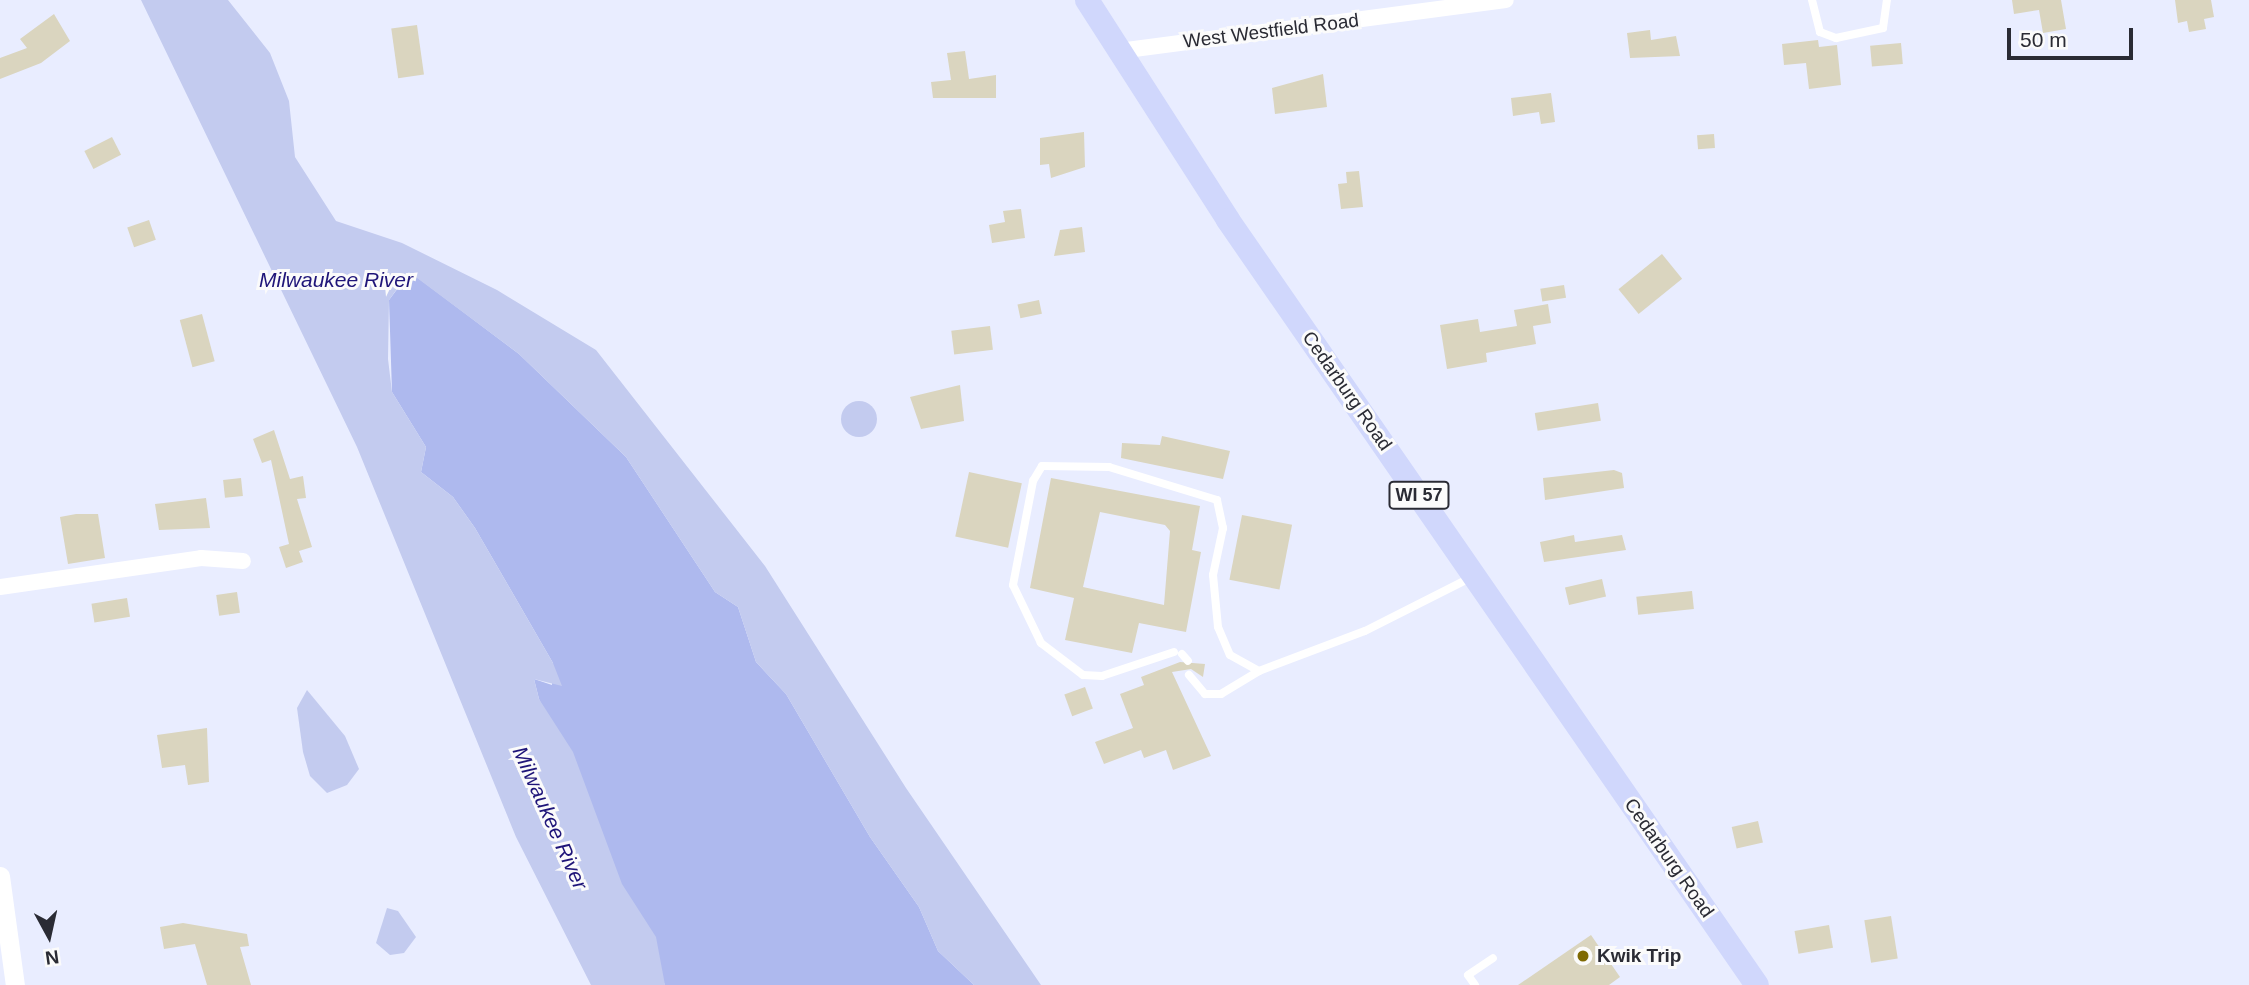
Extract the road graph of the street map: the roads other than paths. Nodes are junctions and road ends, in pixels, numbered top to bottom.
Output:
1 (1087, 0) edge
2 (1506, 0) edge
3 (1812, 0) edge
4 (1887, 0) edge
5 (1119, 51) junction
6 (243, 561) dead end
7 (1475, 576) junction
8 (0, 586) edge
9 (1181, 656) dead end
10 (1259, 671) junction
11 (1189, 675) dead end
12 (0, 876) edge
13 (1493, 958) dead end
14 (15, 985) edge
15 (1475, 985) edge
16 (1758, 985) edge

1 - 5 main road, Cedarburg Road / WI 57
2 - 5 street, West Westfield Road
3 - 4 lane
5 - 7 main road, Cedarburg Road / WI 57
6 - 8 street
7 - 10 lane
7 - 16 main road, Cedarburg Road / WI 57
9 - 10 lane
10 - 11 lane
12 - 14 street
13 - 15 lane

